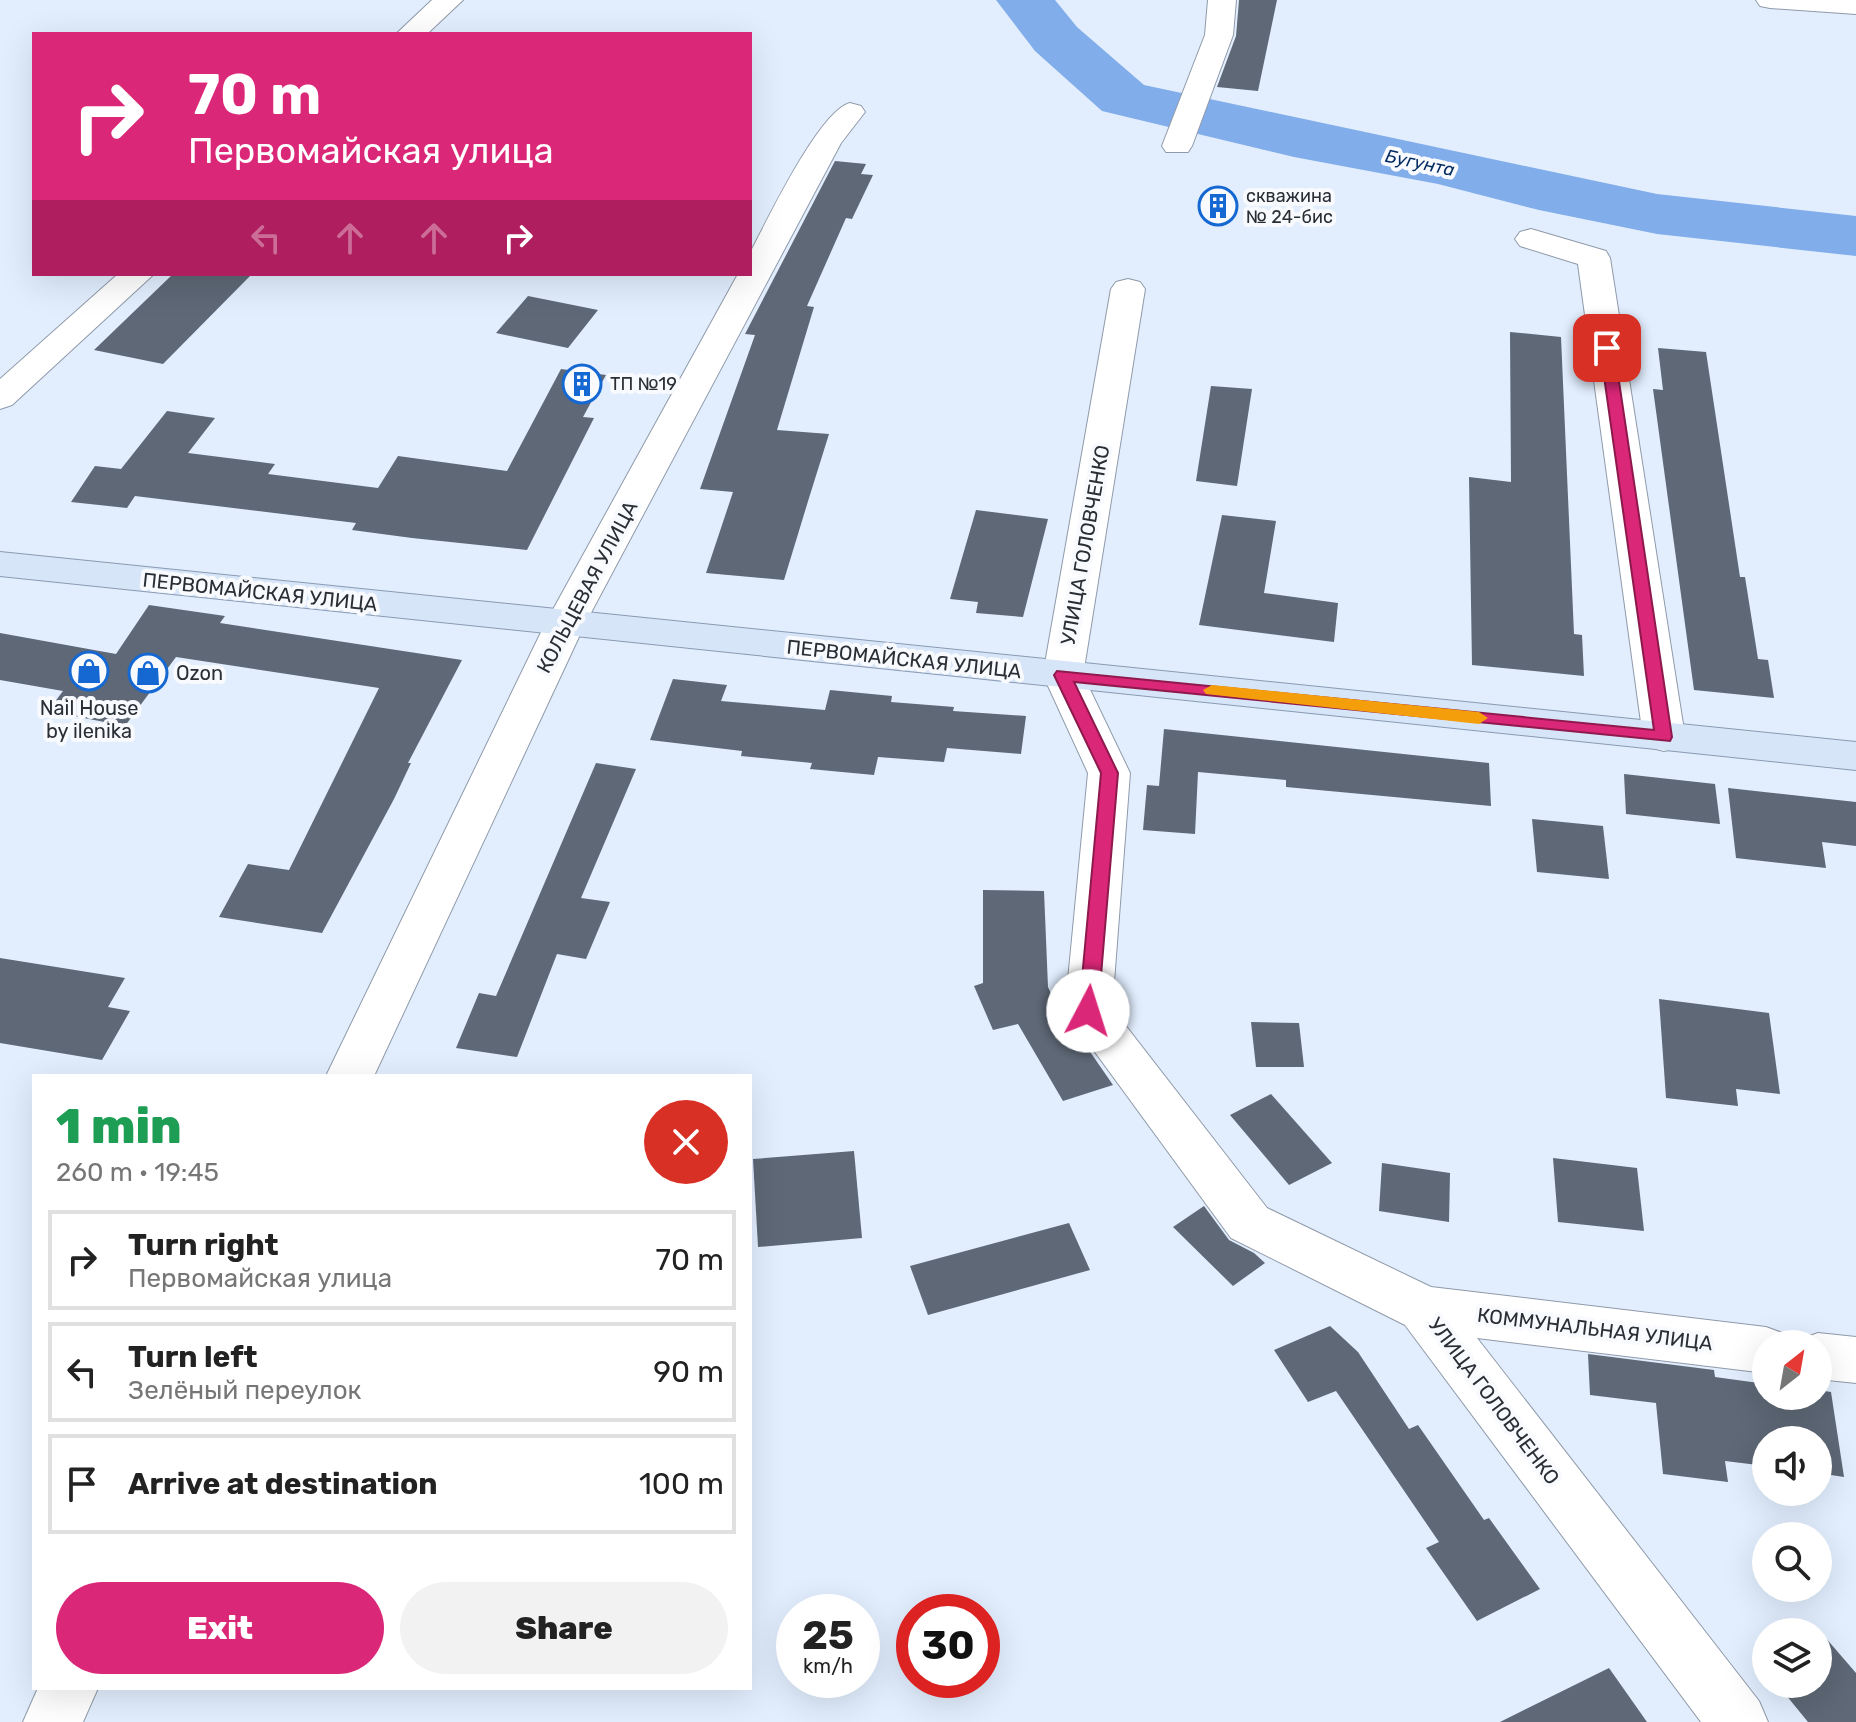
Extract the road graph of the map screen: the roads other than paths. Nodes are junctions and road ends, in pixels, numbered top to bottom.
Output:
1 (449, 0) edge
2 (1222, 0) edge
3 (1770, 0) edge
4 (1856, 6) edge
5 (412, 32) edge
6 (850, 112) dead end
7 (1177, 146) dead end
8 (1531, 239) dead end
9 (135, 276) edge
10 (1128, 289) dead end
11 (0, 398) edge
12 (0, 564) edge
13 (565, 624) junction
14 (1063, 675) junction
15 (1664, 737) junction
16 (1856, 756) edge
17 (351, 1074) edge
18 (1424, 1309) junction
19 (1752, 1348) edge
20 (1832, 1357) edge
21 (1856, 1360) edge
22 (67, 1690) edge
23 (53, 1722) edge
24 (1738, 1722) edge

1 - 5 street
2 - 7 street
3 - 4 street
6 - 13 street, КОЛЬЦЕВАЯ УЛИЦА
8 - 15 street
9 - 11 street
10 - 14 street, УЛИЦА ГОЛОВЧЕНКО
12 - 13 main road, ПЕРВОМАЙСКАЯ УЛИЦА
13 - 14 main road, ПЕРВОМАЙСКАЯ УЛИЦА
13 - 17 street, КОЛЬЦЕВАЯ УЛИЦА
14 - 15 main road, ПЕРВОМАЙСКАЯ УЛИЦА
14 - 18 street, УЛИЦА ГОЛОВЧЕНКО
15 - 16 main road, ПЕРВОМАЙСКАЯ УЛИЦА
18 - 19 street, КОММУНАЛЬНАЯ УЛИЦА
18 - 24 street, УЛИЦА ГОЛОВЧЕНКО
20 - 21 street
22 - 23 street

